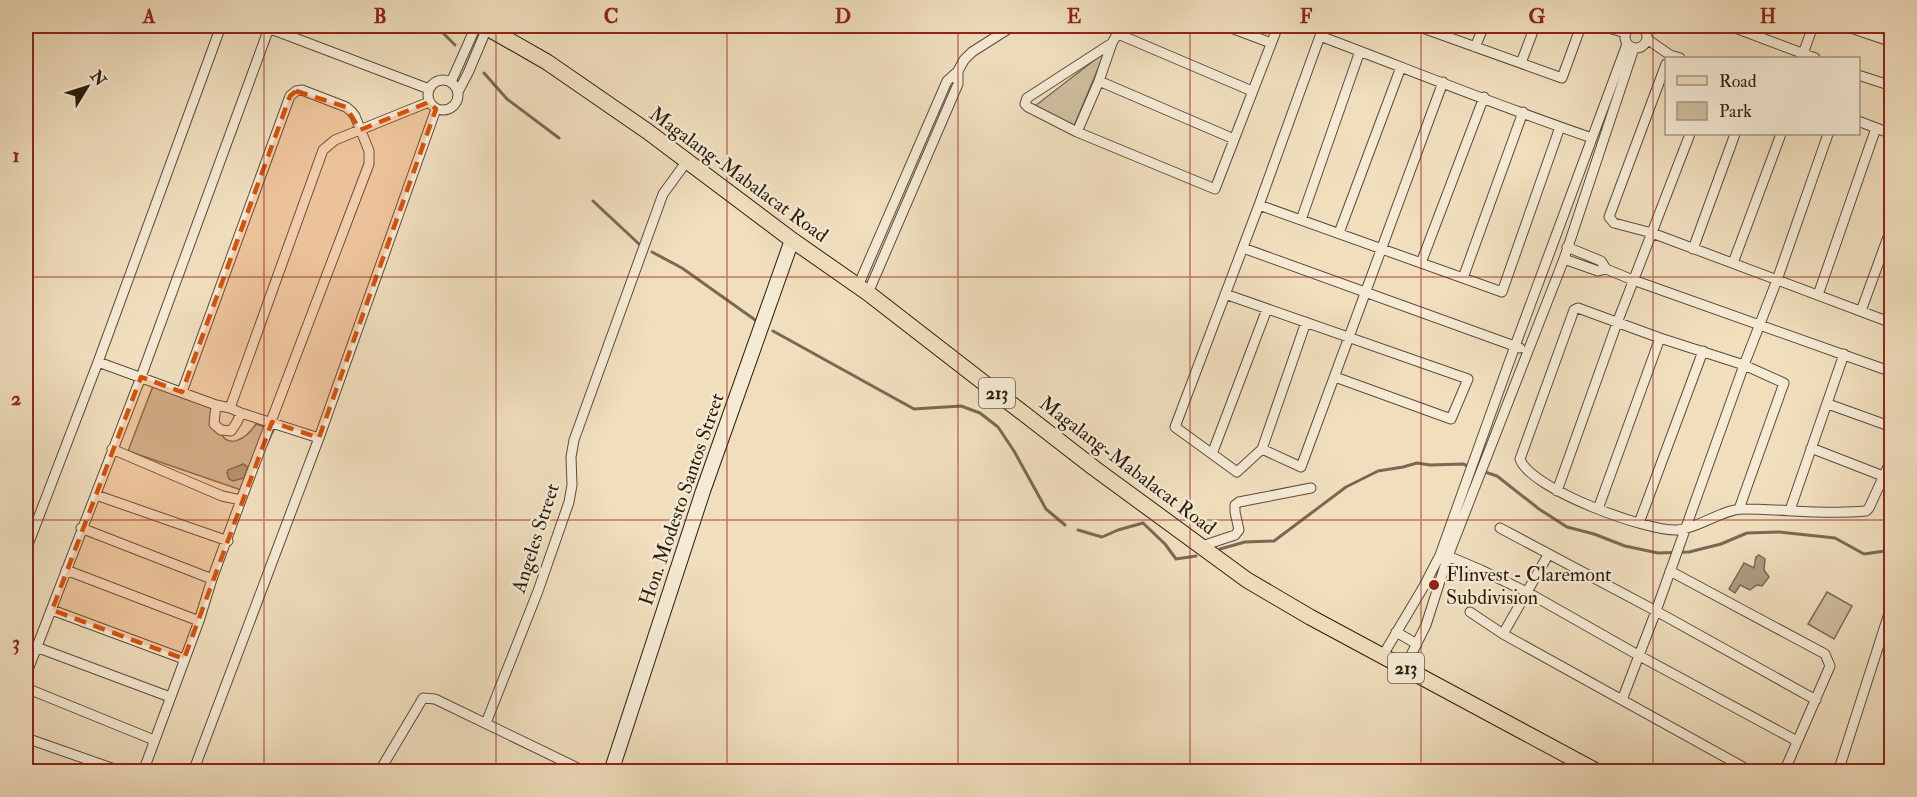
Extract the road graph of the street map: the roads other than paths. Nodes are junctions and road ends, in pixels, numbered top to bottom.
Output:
1 (221, 26) edge
2 (1013, 26) edge
3 (1226, 26) edge
4 (1278, 26) edge
5 (1417, 26) edge
6 (1484, 26) edge
7 (1535, 26) edge
8 (1581, 26) edge
9 (1601, 26) edge
10 (1730, 26) edge
11 (1764, 26) edge
12 (1814, 26) edge
13 (1845, 26) edge
14 (266, 27) edge
15 (1641, 27) edge
16 (481, 29) edge
17 (1435, 29) edge
18 (1120, 30) edge
19 (1626, 33) junction
20 (1760, 37) junction
21 (1647, 39) junction
22 (1892, 42) edge
23 (1112, 43) junction
24 (1271, 44) junction
25 (1630, 46) junction
26 (1475, 47) junction
27 (1360, 51) junction
28 (1803, 54) junction
29 (1666, 57) edge
30 (1812, 57) edge
31 (1521, 63) junction
32 (1401, 67) junction
33 (1665, 67) edge
34 (958, 71) junction
35 (1860, 76) edge
36 (1099, 81) junction
37 (451, 82) junction
38 (1443, 82) junction
39 (1892, 86) edge
40 (429, 89) junction
41 (1252, 91) junction
42 (458, 92) junction
43 (1484, 97) junction
44 (433, 106) junction
45 (1523, 112) junction
46 (1860, 122) edge
47 (1560, 127) junction
48 (1876, 128) junction
49 (360, 130) junction
50 (1077, 132) junction
51 (1892, 134) edge
52 (1690, 135) edge
53 (1735, 135) edge
54 (1781, 135) edge
55 (1828, 135) edge
56 (1592, 138) junction
57 (1234, 139) junction
58 (687, 161) junction
59 (1259, 205) junction
60 (1301, 219) junction
61 (1892, 225) edge
62 (1339, 233) junction
63 (1652, 233) junction
64 (792, 240) junction
65 (1567, 247) junction
66 (1243, 248) junction
67 (1381, 248) junction
68 (1693, 249) junction
69 (1564, 259) junction
70 (1421, 263) junction
71 (1733, 263) junction
72 (1606, 268) junction
73 (866, 269) junction
74 (876, 274) junction
75 (1463, 278) junction
76 (1633, 280) junction
77 (1778, 280) junction
78 (863, 289) junction
79 (1365, 292) junction
80 (1225, 294) junction
81 (1818, 295) junction
82 (1268, 309) junction
83 (1861, 311) junction
84 (1306, 322) junction
85 (1617, 323) junction
86 (1892, 323) edge
87 (1760, 325) junction
88 (1349, 337) junction
89 (1660, 338) junction
90 (1515, 346) junction
91 (1528, 351) junction
92 (1703, 351) junction
93 (1844, 354) junction
94 (98, 362) junction
95 (1744, 364) junction
96 (1892, 372) edge
97 (141, 377) junction
98 (1335, 377) junction
99 (182, 392) junction
100 (1828, 404) junction
101 (216, 405) junction
102 (230, 408) junction
103 (240, 413) junction
104 (272, 422) junction
105 (1892, 427) edge
106 (1483, 433) junction
107 (319, 438) junction
108 (1495, 438) junction
109 (1262, 448) junction
110 (1811, 448) junction
111 (112, 449) junction
112 (1212, 454) junction
113 (1892, 458) edge
114 (1883, 476) junction
115 (1311, 488) dead end
116 (1557, 491) junction
117 (96, 495) junction
118 (242, 500) junction
119 (1739, 508) junction
120 (1598, 509) junction
121 (1790, 510) junction
122 (1639, 523) junction
123 (81, 528) junction
124 (1500, 528) dead end
125 (1685, 529) junction
126 (228, 541) junction
127 (1202, 546) junction
128 (26, 550) edge
129 (1444, 555) junction
130 (1548, 555) junction
131 (1672, 567) junction
132 (66, 570) junction
133 (212, 579) junction
134 (1527, 592) junction
135 (1892, 604) edge
136 (52, 610) junction
137 (1656, 611) junction
138 (1470, 612) dead end
139 (199, 621) junction
140 (1396, 632) junction
141 (1503, 634) junction
142 (1417, 644) junction
143 (36, 647) junction
144 (1383, 655) junction
145 (1638, 655) junction
146 (184, 659) junction
147 (1405, 667) junction
148 (26, 675) edge
149 (26, 688) edge
150 (170, 697) junction
151 (1622, 700) junction
152 (1816, 700) junction
153 (486, 723) junction
154 (26, 738) edge
155 (154, 740) junction
156 (1797, 741) junction
157 (99, 768) edge
158 (123, 771) edge
159 (143, 771) edge
160 (193, 771) edge
161 (379, 771) edge
162 (586, 771) edge
163 (610, 771) edge
164 (1598, 771) edge
165 (1752, 771) edge
166 (1784, 771) edge
167 (1838, 771) edge

1 - 94 street
2 - 34 street
3 - 24 street
4 - 24 street
5 - 17 street
6 - 26 street
7 - 31 street
8 - 31 street
9 - 19 street
10 - 20 street
11 - 20 street
12 - 28 street
13 - 22 street
14 - 40 street
14 - 97 street
15 - 19 street
15 - 21 street
16 - 37 street
16 - 42 street
16 - 58 main road, Magalang-Mabalacat Road / 213
17 - 26 street
18 - 23 street
18 - 41 street
19 - 25 street
20 - 28 street
21 - 25 street
21 - 29 street
23 - 36 street
23 - 50 street
24 - 41 street
25 - 56 street
25 - 65 street
26 - 31 street
27 - 32 street
27 - 59 street
27 - 60 street
28 - 30 street
32 - 38 street
32 - 62 street
33 - 63 street
34 - 73 street
34 - 74 street
35 - 39 street
36 - 50 street
36 - 57 street
37 - 40 street
37 - 42 street
38 - 43 street
38 - 67 street
40 - 44 street
41 - 57 street
42 - 44 street
43 - 45 street
43 - 70 street
44 - 49 street
44 - 107 street
45 - 47 street
45 - 75 street
46 - 48 street
47 - 56 street
47 - 75 street
48 - 51 street
48 - 81 street
49 - 99 street
49 - 102 street
49 - 104 street
50 - 57 street
52 - 63 street
53 - 68 street
54 - 71 street
55 - 77 street
56 - 90 street
58 - 64 main road, Magalang-Mabalacat Road / 213
58 - 153 street, Angeles Street
59 - 60 street
59 - 66 street
60 - 62 street
61 - 83 street
62 - 67 street
63 - 68 street
63 - 76 street
64 - 78 main road, Magalang-Mabalacat Road / 213
64 - 163 street, Hon. Modesto Santos Street
65 - 69 street
65 - 72 street
66 - 79 street
66 - 80 street
67 - 70 street
67 - 79 street
68 - 71 street
69 - 72 street
69 - 91 street
70 - 75 street
71 - 77 street
72 - 76 street
73 - 74 street
73 - 78 street
74 - 78 street
76 - 85 street
76 - 87 street
77 - 81 street
77 - 87 street
78 - 127 main road, Magalang-Mabalacat Road / 213
79 - 88 street
79 - 90 street
80 - 82 street
80 - 112 street
81 - 83 street
82 - 84 street
82 - 112 street
83 - 86 street
84 - 88 street
84 - 109 street
85 - 89 street
85 - 116 street
85 - 116 street
87 - 93 street
87 - 95 street
88 - 98 street
88 - 98 street
89 - 92 street
89 - 120 street
90 - 91 street
90 - 106 street
91 - 108 street
92 - 95 street
92 - 122 street
93 - 96 street
93 - 100 street
94 - 97 street
94 - 128 street
95 - 119 street
95 - 125 street
97 - 99 street
97 - 111 street
98 - 109 street
99 - 101 street
100 - 105 street
100 - 110 street
101 - 102 street
101 - 103 street
102 - 103 street
103 - 104 street
104 - 107 street
104 - 118 street
106 - 108 street
106 - 129 street
107 - 160 street
108 - 129 street
109 - 112 street
110 - 114 street
110 - 121 street
111 - 117 street
111 - 118 street
113 - 114 street
114 - 121 street
115 - 127 street
116 - 120 street
117 - 123 street
117 - 126 street
118 - 126 street
119 - 121 street
119 - 125 street
120 - 122 street
122 - 125 street
123 - 132 street
123 - 133 street
124 - 130 street
125 - 131 street
126 - 133 street
127 - 144 main road, Magalang-Mabalacat Road / 213
129 - 134 street
129 - 140 street
129 - 142 street
130 - 134 street
130 - 137 street
131 - 137 street
131 - 152 street
132 - 136 street
132 - 139 street
133 - 139 street
134 - 141 street
134 - 145 street
135 - 167 street
136 - 143 street
136 - 146 street
137 - 145 street
137 - 152 street
138 - 141 street
139 - 146 street
140 - 142 street
140 - 144 street
141 - 151 street
142 - 147 street
143 - 148 street
143 - 150 street
144 - 147 main road, Magalang-Mabalacat Road / 213
145 - 151 street
145 - 156 street
146 - 150 street
147 - 164 main road, Magalang-Mabalacat Road / 213
149 - 155 street
150 - 155 street
151 - 165 street
152 - 156 street
153 - 161 street
153 - 162 street
154 - 157 street
155 - 159 street
156 - 166 street
157 - 158 street

